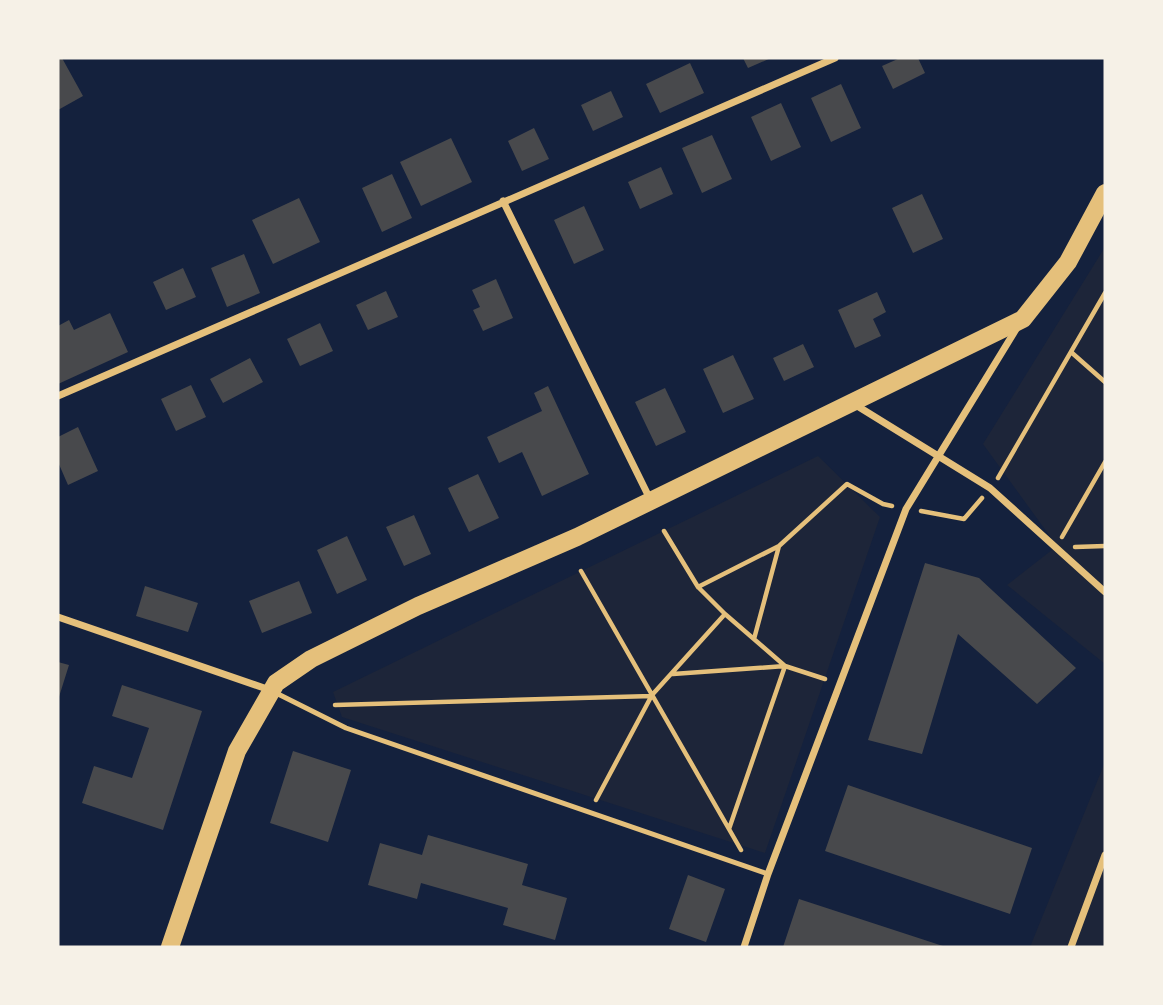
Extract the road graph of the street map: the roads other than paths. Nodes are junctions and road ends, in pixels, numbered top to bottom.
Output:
1 (835, 58) edge
2 (1105, 193) edge
3 (503, 201) junction
4 (1023, 318) junction
5 (58, 396) edge
6 (850, 402) junction
7 (937, 454) junction
8 (650, 499) junction
9 (1105, 592) edge
10 (58, 617) edge
11 (270, 690) junction
12 (1105, 855) edge
13 (768, 874) junction
14 (170, 947) edge
15 (744, 947) edge
16 (1071, 947) edge

1 - 3 street
2 - 4 main road
3 - 5 street
3 - 8 street
4 - 6 main road
4 - 7 street
6 - 7 street
6 - 8 main road
7 - 9 street
7 - 13 street
8 - 11 main road
10 - 11 street
11 - 13 lane
11 - 14 main road
12 - 16 street
13 - 15 street

